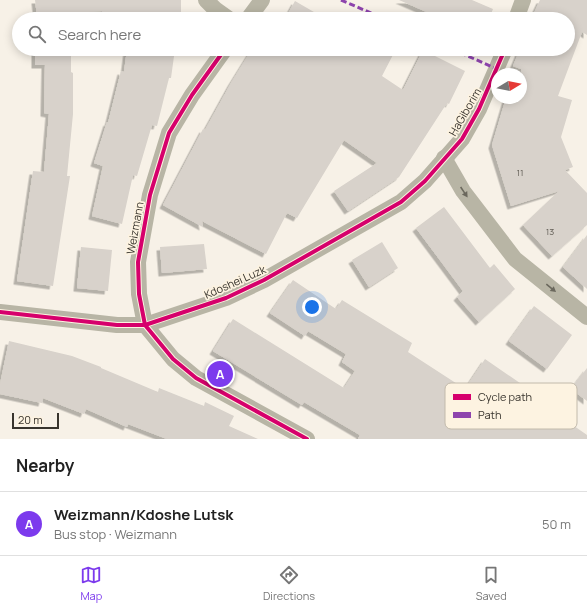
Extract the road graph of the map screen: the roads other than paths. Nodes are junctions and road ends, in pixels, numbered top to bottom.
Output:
1 (206, 0) edge
2 (262, 0) edge
3 (523, 0) edge
4 (219, 12) edge
5 (253, 12) edge
6 (519, 12) edge
7 (220, 56) edge
8 (502, 56) edge
9 (444, 158) junction
10 (0, 312) edge
11 (587, 317) edge
12 (145, 324) junction
13 (307, 439) edge

1 - 4 street
2 - 5 street
3 - 6 street
7 - 12 street, Weizmann
8 - 9 street, HaGiborim
9 -> 11 street
9 - 12 street, Kdoshei Luzk
10 - 12 street, Kdoshei Luzk
12 - 13 street, Weizmann

